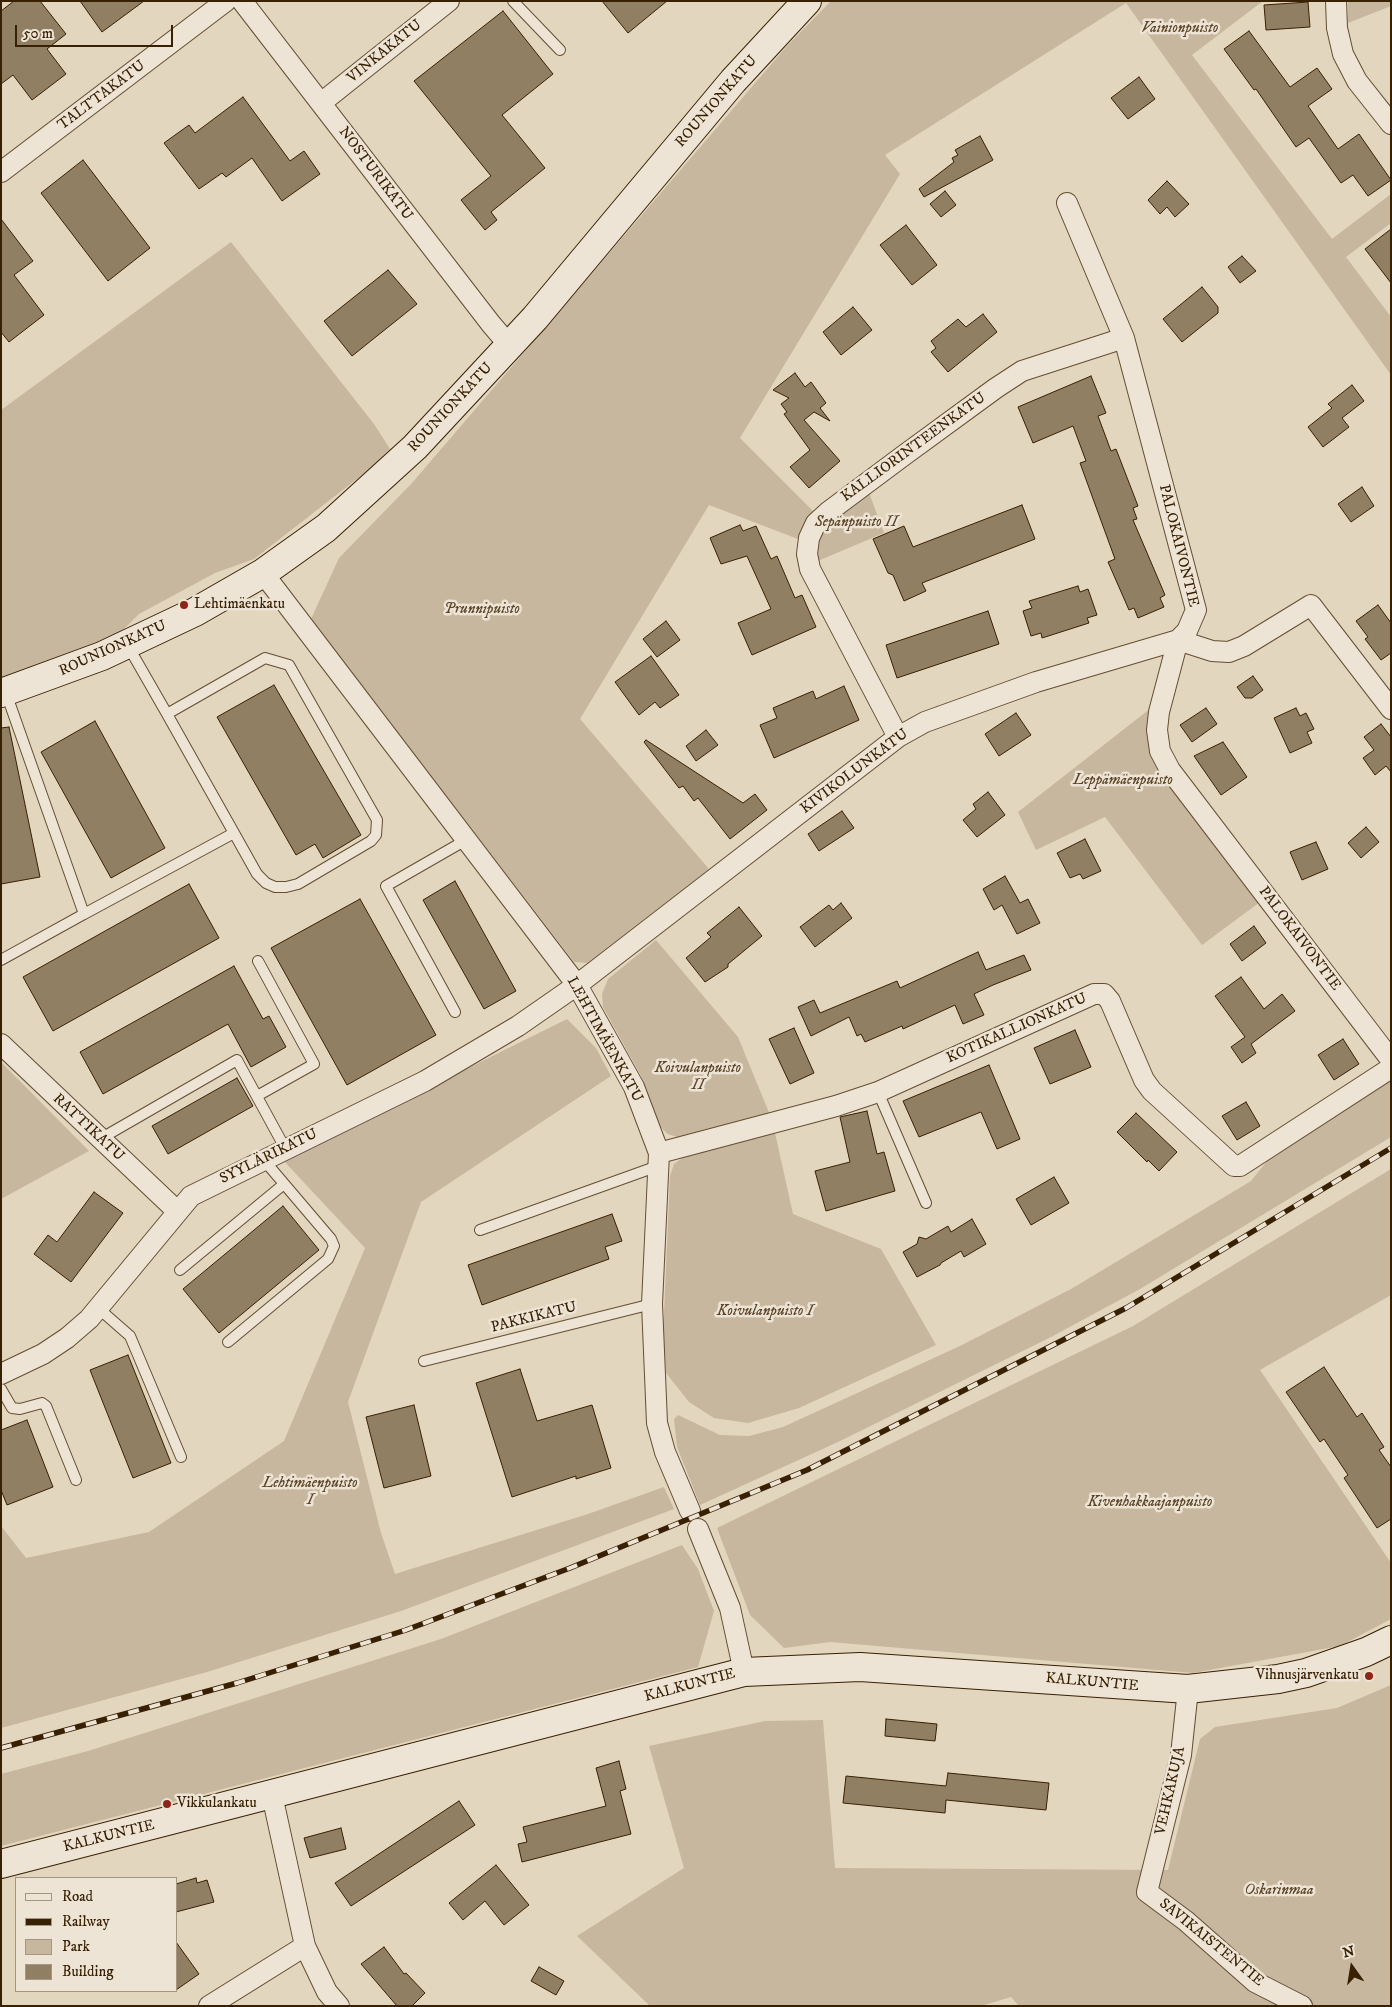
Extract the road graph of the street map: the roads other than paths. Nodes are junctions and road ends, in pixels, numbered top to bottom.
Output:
1 (226, 1) edge
2 (242, 1) edge
3 (449, 1) edge
4 (513, 1) edge
5 (807, 1) edge
6 (1336, 1) edge
7 (560, 50) dead end
8 (321, 103) junction
9 (1391, 124) edge
10 (1, 172) edge
11 (1067, 203) dead end
12 (1124, 338) junction
13 (510, 345) junction
14 (263, 573) junction
15 (1178, 640) junction
16 (128, 645) junction
17 (4, 693) edge
18 (1391, 709) edge
19 (167, 714) junction
20 (898, 737) junction
21 (234, 833) junction
22 (466, 840) junction
23 (84, 914) junction
24 (1, 960) edge
25 (258, 961) dead end
26 (577, 985) junction
27 (455, 1012) dead end
28 (1, 1044) edge
29 (1391, 1060) edge
30 (1391, 1068) edge
31 (878, 1092) junction
32 (257, 1096) junction
33 (100, 1139) junction
34 (285, 1148) junction
35 (263, 1159) junction
36 (659, 1160) junction
37 (284, 1184) junction
38 (926, 1203) dead end
39 (177, 1211) junction
40 (480, 1230) dead end
41 (180, 1270) dead end
42 (652, 1304) junction
43 (98, 1308) junction
44 (228, 1342) dead end
45 (424, 1361) dead end
46 (1, 1374) edge
47 (1, 1389) edge
48 (181, 1457) dead end
49 (76, 1480) dead end
50 (690, 1511) dead end
51 (698, 1529) dead end
52 (1391, 1640) edge
53 (744, 1672) junction
54 (1188, 1689) junction
55 (272, 1795) junction
56 (1, 1864) edge
57 (1147, 1892) joint
58 (305, 1946) junction
59 (208, 2006) edge
60 (339, 2006) edge
61 (1302, 2006) edge

1 - 10 street, TALTTAKATU
2 - 8 street, NOSTURIKATU
3 - 8 street, VINKAKATU
4 - 7 lane
5 - 13 street, ROUNIONKATU
6 - 9 street
8 - 13 street, NOSTURIKATU
11 - 12 street, PALOKAIVONTIE
12 - 15 street, PALOKAIVONTIE
12 - 20 street, KALLIORINTEENKATU
13 - 14 street, ROUNIONKATU
14 - 16 street, ROUNIONKATU
14 - 22 street, LEHTIMÄENKATU
15 - 18 street
15 - 20 street, KIVIKOLUNKATU
15 - 29 street, PALOKAIVONTIE
16 - 17 street, ROUNIONKATU
16 - 19 lane
17 - 23 lane
19 - 21 lane
19 - 21 lane
20 - 26 street, KIVIKOLUNKATU
21 - 23 lane
22 - 26 street, LEHTIMÄENKATU
22 - 27 lane
23 - 24 lane
25 - 32 lane
26 - 34 street, SYYLÄRIKATU
26 - 36 street, LEHTIMÄENKATU
28 - 33 street, RATTIKATU
30 - 31 street, KOTIKALLIONKATU
31 - 36 street, KOTIKALLIONKATU
31 - 38 lane
32 - 33 lane
32 - 34 lane
33 - 39 street, RATTIKATU
34 - 35 street, SYYLÄRIKATU
35 - 37 lane
35 - 39 street, SYYLÄRIKATU
36 - 40 lane
36 - 42 street, LEHTIMÄENKATU
37 - 41 lane
37 - 44 lane
39 - 43 street, SYYLÄRIKATU
42 - 45 lane, PAKKIKATU
42 - 50 street, LEHTIMÄENKATU
43 - 46 street, SYYLÄRIKATU
43 - 48 lane
47 - 49 lane
51 - 53 street
52 - 54 street, KALKUNTIE
53 - 54 street, KALKUNTIE
53 - 55 street, KALKUNTIE
54 - 57 street, VEHKAKUJA
55 - 56 street, KALKUNTIE
55 - 58 street
57 - 61 street, SAVIKAISTENTIE
58 - 59 street
58 - 60 street

